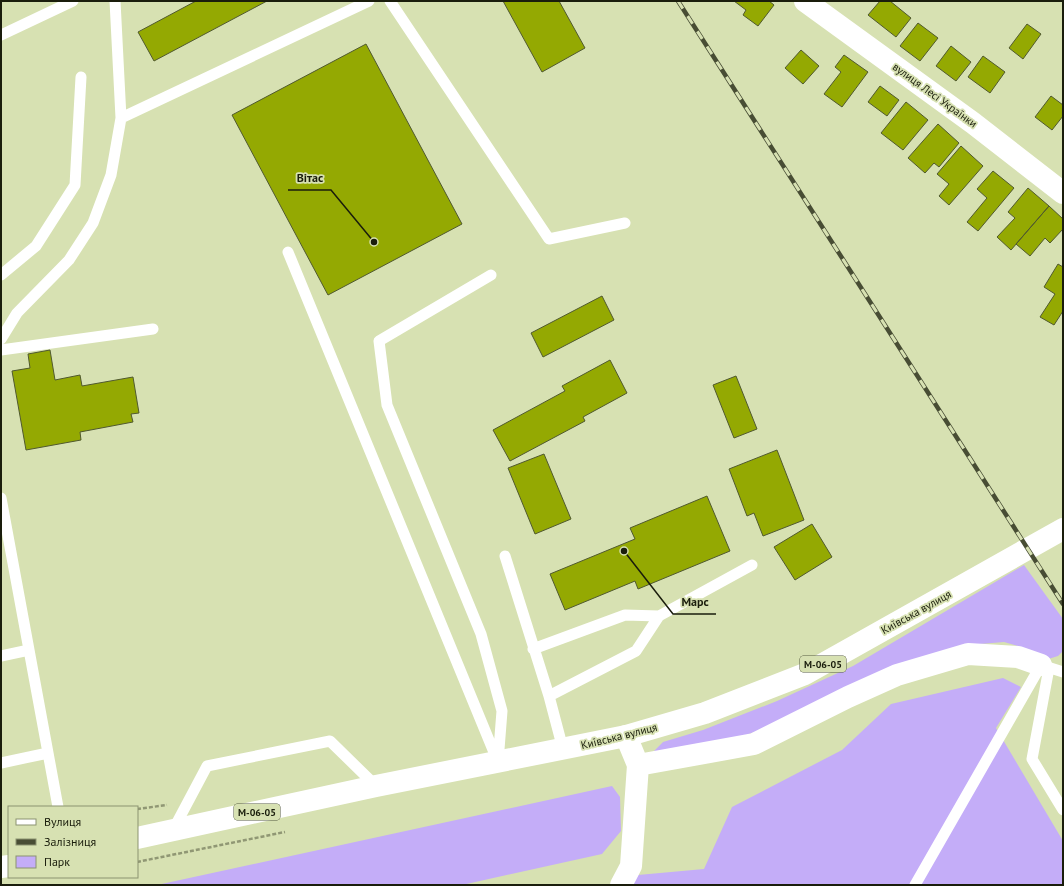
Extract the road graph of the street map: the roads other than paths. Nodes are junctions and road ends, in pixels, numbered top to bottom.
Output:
1 (73, 1) edge
2 (115, 1) edge
3 (369, 1) edge
4 (390, 1) edge
5 (804, 1) edge
6 (1, 35) edge
7 (81, 77) dead end
8 (121, 118) junction
9 (1063, 193) edge
10 (625, 223) dead end
11 (288, 252) dead end
12 (491, 275) dead end
13 (1, 276) edge
14 (153, 329) dead end
15 (1, 339) edge
16 (1, 350) edge
17 (1, 498) edge
18 (1063, 529) edge
19 (505, 556) dead end
20 (752, 565) dead end
21 (659, 616) junction
22 (533, 649) junction
23 (29, 650) junction
24 (1, 656) edge
25 (1045, 666) junction
26 (1063, 672) edge
27 (548, 696) junction
28 (626, 736) junction
29 (563, 749) junction
30 (48, 753) junction
31 (498, 762) junction
32 (1, 763) edge
33 (638, 765) junction
34 (376, 786) junction
35 (58, 806) edge
36 (1063, 810) edge
37 (173, 830) junction
38 (138, 838) edge
39 (621, 885) edge
40 (915, 885) edge

1 - 6 lane
2 - 8 lane
3 - 8 lane
4 - 10 lane
5 - 9 main road, вулиця Лесі Українки
7 - 13 lane
8 - 15 lane
11 - 31 lane
12 - 31 lane
14 - 16 lane
17 - 23 lane
18 - 28 main road, Київська вулиця / М-06-05
19 - 22 lane
20 - 21 lane
21 - 22 lane
21 - 27 lane
22 - 27 lane
23 - 24 lane
23 - 30 lane
25 - 26 lane
25 - 33 main road
25 - 36 lane
25 - 40 lane
27 - 29 lane
28 - 29 main road, Київська вулиця / М-06-05
28 - 33 main road
29 - 31 main road, Київська вулиця / М-06-05
30 - 32 lane
30 - 35 lane
31 - 34 main road, Київська вулиця / М-06-05
33 - 39 main road
34 - 37 main road, Київська вулиця / М-06-05
34 - 37 lane
37 - 38 main road, Київська вулиця / М-06-05

